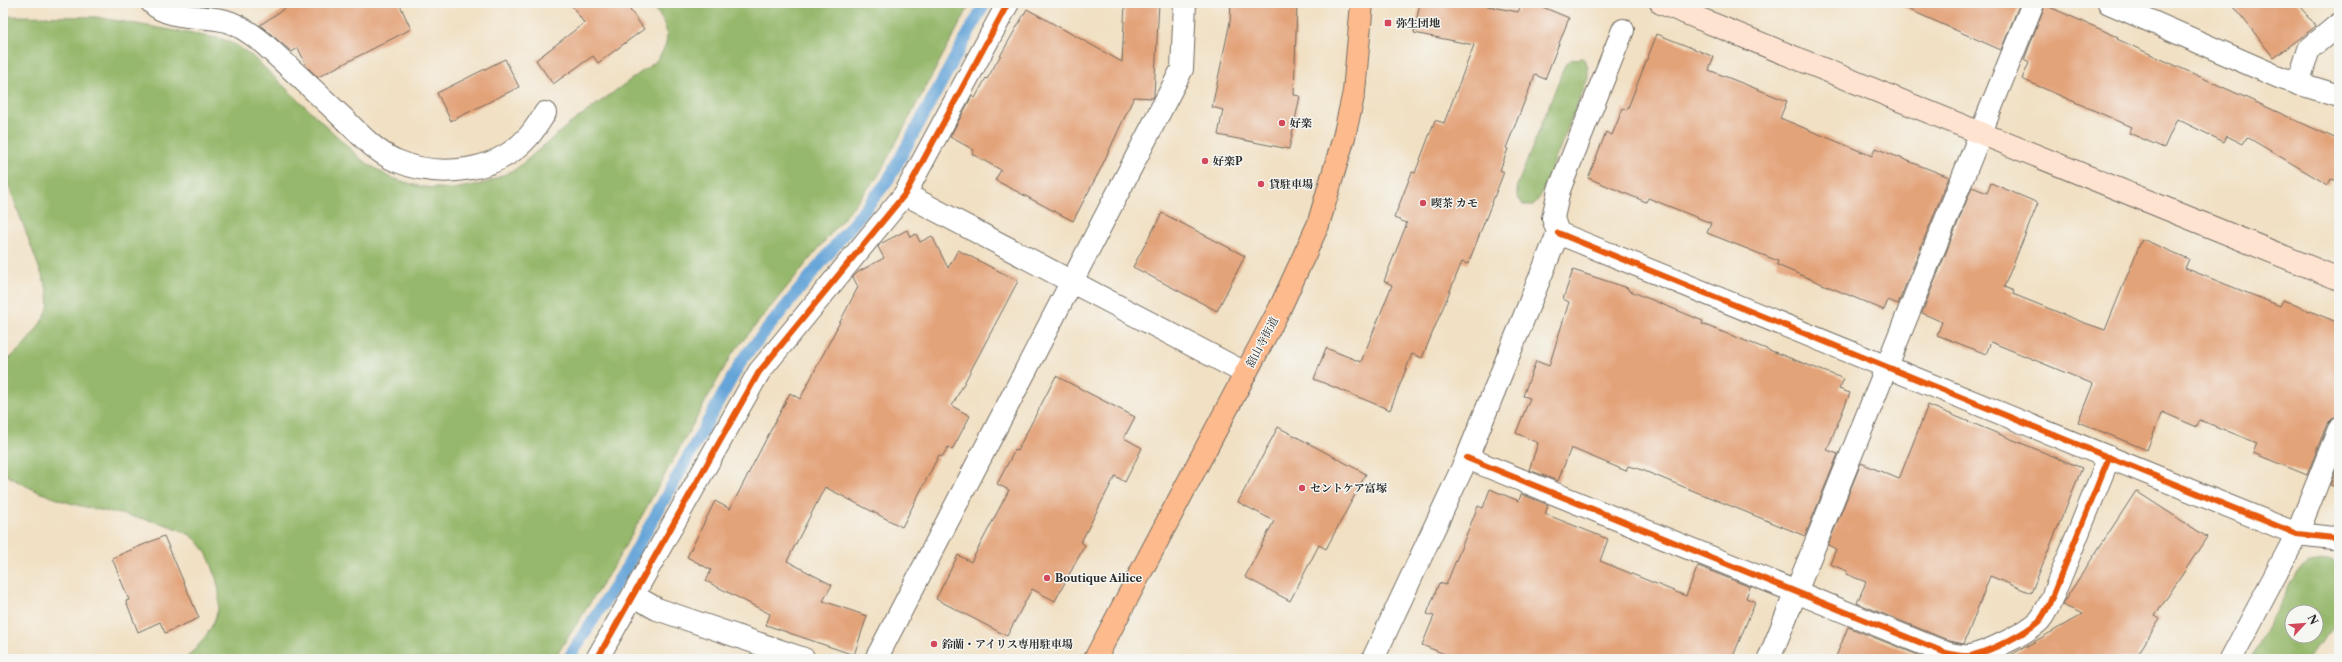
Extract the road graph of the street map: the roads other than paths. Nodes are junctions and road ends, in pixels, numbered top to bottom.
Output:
1 (152, 3) edge
2 (1008, 3) edge
3 (1185, 3) edge
4 (1362, 3) edge
5 (1661, 3) edge
6 (2033, 3) edge
7 (2109, 3) edge
8 (2339, 24) edge
9 (1623, 30) dead end
10 (2298, 84) junction
11 (2339, 96) edge
12 (546, 113) dead end
13 (1981, 133) junction
14 (905, 194) junction
15 (1558, 233) junction
16 (2339, 279) edge
17 (1071, 282) junction
18 (1887, 367) junction
19 (1245, 373) junction
20 (2339, 429) edge
21 (2109, 457) junction
22 (1467, 458) junction
23 (2297, 534) junction
24 (2339, 536) edge
25 (1796, 592) junction
26 (634, 596) junction
27 (597, 659) edge
28 (804, 659) edge
29 (876, 659) edge
30 (1095, 659) edge
31 (1373, 659) edge
32 (1769, 659) edge
33 (2231, 659) edge

1 - 12 street
2 - 14 street
3 - 17 street
4 - 19 main road, 舘山寺街道
5 - 13 street
6 - 13 street
7 - 10 street
8 - 10 street
9 - 15 street
10 - 11 street
13 - 16 street
13 - 18 street
14 - 17 street
14 - 26 street
15 - 18 street
15 - 22 street
17 - 19 street
17 - 29 street
18 - 21 street
18 - 25 street
19 - 30 main road, 舘山寺街道
20 - 23 street
21 - 23 street
21 - 25 street
22 - 25 street
22 - 31 street
23 - 24 street
23 - 33 street
25 - 32 street
26 - 27 street
26 - 28 street

